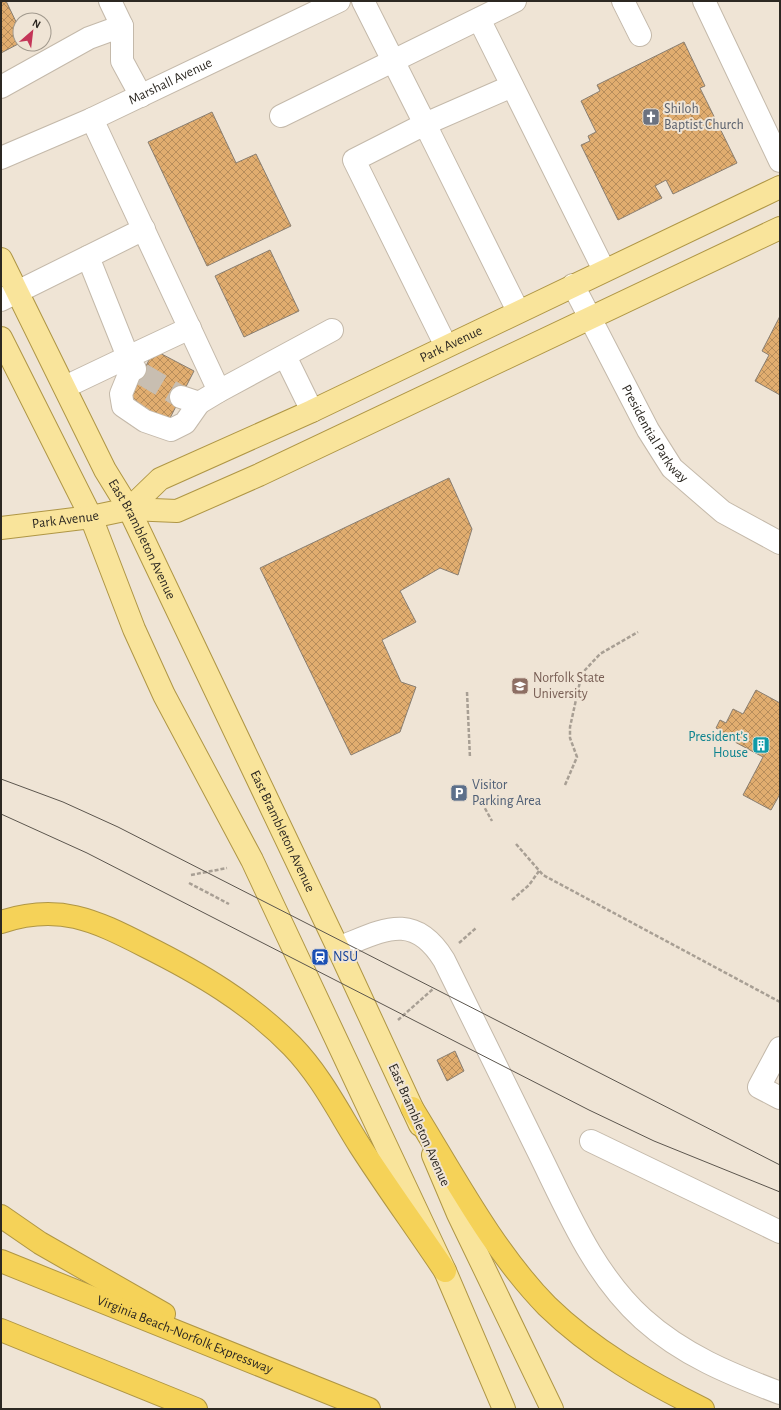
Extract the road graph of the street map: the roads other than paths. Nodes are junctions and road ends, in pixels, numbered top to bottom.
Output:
1 (110, 1) edge
2 (339, 1) edge
3 (363, 1) edge
4 (515, 1) edge
5 (623, 1) edge
6 (704, 1) edge
7 (479, 19) junction
8 (122, 26) junction
9 (640, 35) dead end
10 (393, 61) junction
11 (512, 86) junction
12 (1, 87) edge
13 (141, 96) junction
14 (281, 116) dead end
15 (92, 119) junction
16 (425, 124) junction
17 (1, 158) edge
18 (780, 161) edge
19 (780, 187) edge
20 (780, 228) edge
21 (144, 229) junction
22 (88, 256) junction
23 (1, 259) edge
24 (604, 270) junction
25 (572, 286) junction
26 (10, 295) edge
27 (518, 311) junction
28 (589, 318) junction
29 (190, 328) junction
30 (332, 330) dead end
31 (1, 338) edge
32 (446, 346) junction
33 (286, 356) junction
34 (134, 366) junction
35 (65, 387) junction
36 (219, 391) junction
37 (312, 411) junction
38 (129, 509) junction
39 (91, 517) junction
40 (1, 528) edge
41 (780, 543) edge
42 (1, 922) edge
43 (338, 948) junction
44 (780, 1048) edge
45 (780, 1098) edge
46 (412, 1108) junction
47 (591, 1141) dead end
48 (1, 1216) edge
49 (780, 1232) edge
50 (1, 1261) edge
51 (445, 1271) junction
52 (1, 1330) edge
53 (232, 1354) junction
54 (780, 1393) edge
55 (196, 1409) edge
56 (369, 1409) edge
57 (504, 1409) edge
58 (552, 1409) edge
59 (703, 1409) edge

1 - 8 street
2 - 13 street, Marshall Avenue
3 - 10 street
4 - 7 street
5 - 9 street
6 - 18 street
7 - 10 street
7 - 11 street
8 - 12 street
8 - 13 street
10 - 14 street
10 - 16 street
11 - 16 street
11 - 24 street
13 - 15 street, Marshall Avenue
15 - 17 street, Marshall Avenue
15 - 21 street
16 - 27 street
16 - 32 street
19 - 24 main road, Park Avenue
20 - 28 main road, Park Avenue
21 - 22 street
21 - 29 street
22 - 26 street
22 - 34 street
23 - 26 main road, East Brambleton Avenue
24 - 25 main road, Park Avenue
25 - 27 main road, Park Avenue
25 - 28 street, Presidential Parkway
26 - 35 main road, East Brambleton Avenue
27 - 32 main road, Park Avenue
28 - 38 main road, Park Avenue
28 - 41 street, Presidential Parkway
29 - 34 street
29 - 36 street
30 - 33 street
31 - 39 main road
32 - 37 main road, Park Avenue
33 - 36 street
33 - 37 street
34 - 35 street
34 - 36 street
35 - 38 main road, East Brambleton Avenue
37 - 38 main road, Park Avenue
38 - 39 main road, Park Avenue
38 - 43 main road, East Brambleton Avenue
39 - 40 main road, Park Avenue
39 - 51 main road
42 - 51 highway
43 - 46 main road, East Brambleton Avenue
43 - 54 street
44 - 45 street
46 - 58 main road, East Brambleton Avenue
46 - 59 highway
47 - 49 street
48 - 53 highway
50 - 53 highway, Virginia Beach-Norfolk Expressway
51 - 57 main road
52 - 55 highway
53 - 56 highway, Virginia Beach-Norfolk Expressway

